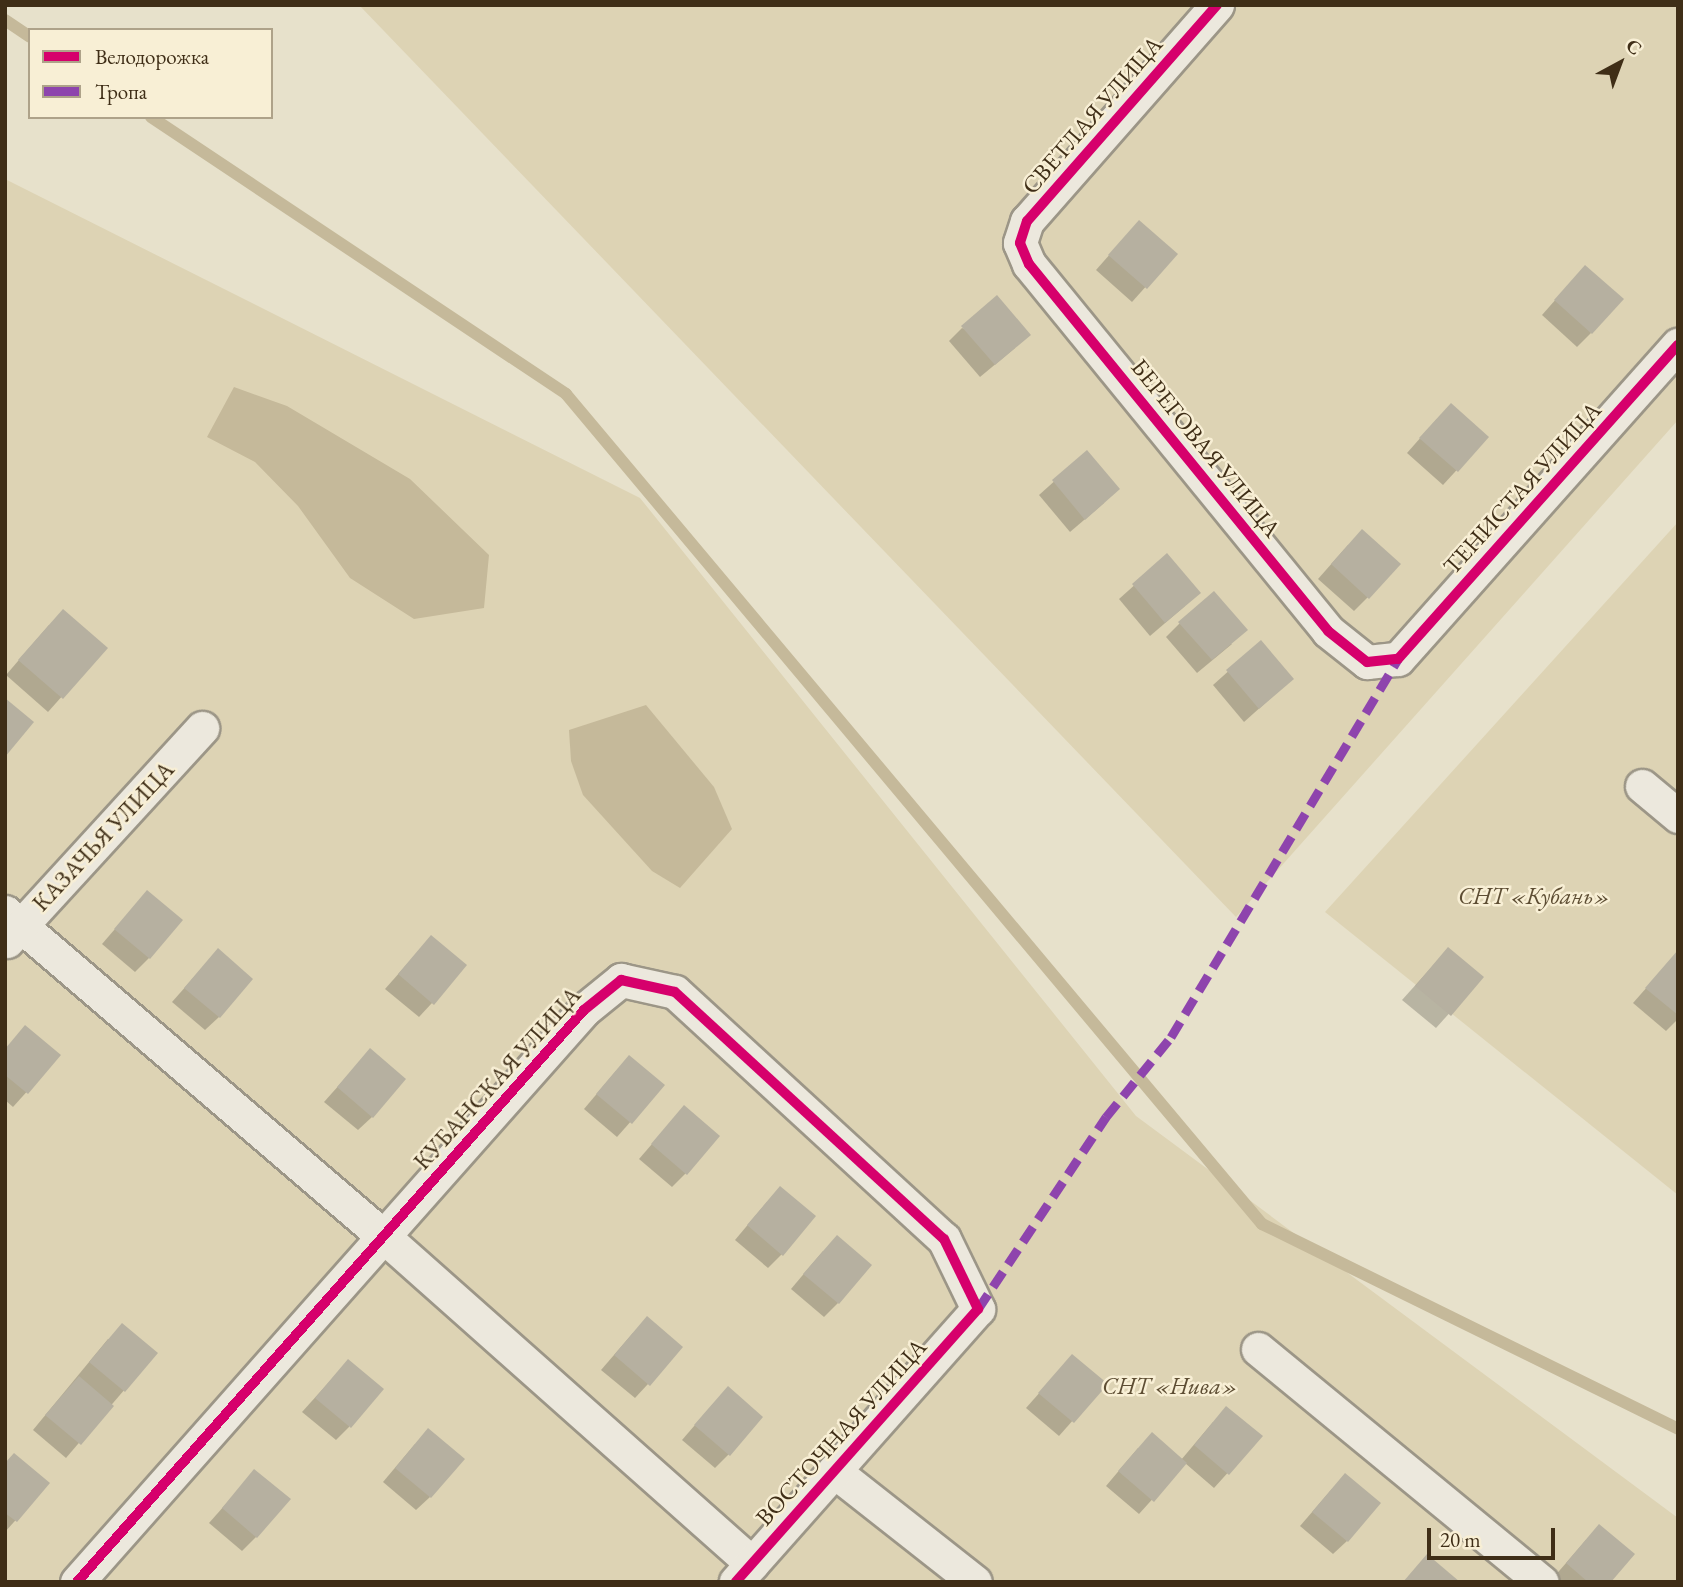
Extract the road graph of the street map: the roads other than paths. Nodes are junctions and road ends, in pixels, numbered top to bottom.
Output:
1 (1217, 5) edge
2 (1027, 221) joint
3 (1678, 345) edge
4 (1398, 659) joint
5 (202, 729) dead end
6 (1642, 786) dead end
7 (1678, 816) edge
8 (10, 927) edge
9 (382, 1236) junction
10 (978, 1309) joint
11 (1258, 1349) dead end
12 (834, 1471) junction
13 (744, 1573) edge
14 (77, 1582) edge
15 (975, 1582) edge
16 (1542, 1582) edge

1 - 2 street, СВЕТЛАЯ УЛИЦА
2 - 4 street, БЕРЕГОВАЯ УЛИЦА
3 - 4 street, ТЕНИСТАЯ УЛИЦА
5 - 8 street, КАЗАЧЬЯ УЛИЦА
6 - 7 street
8 - 9 street
9 - 10 street, КУБАНСКАЯ УЛИЦА
9 - 13 street
9 - 14 street, КУБАНСКАЯ УЛИЦА
10 - 12 street, ВОСТОЧНАЯ УЛИЦА
11 - 16 street
12 - 13 street, ВОСТОЧНАЯ УЛИЦА
12 - 15 street

